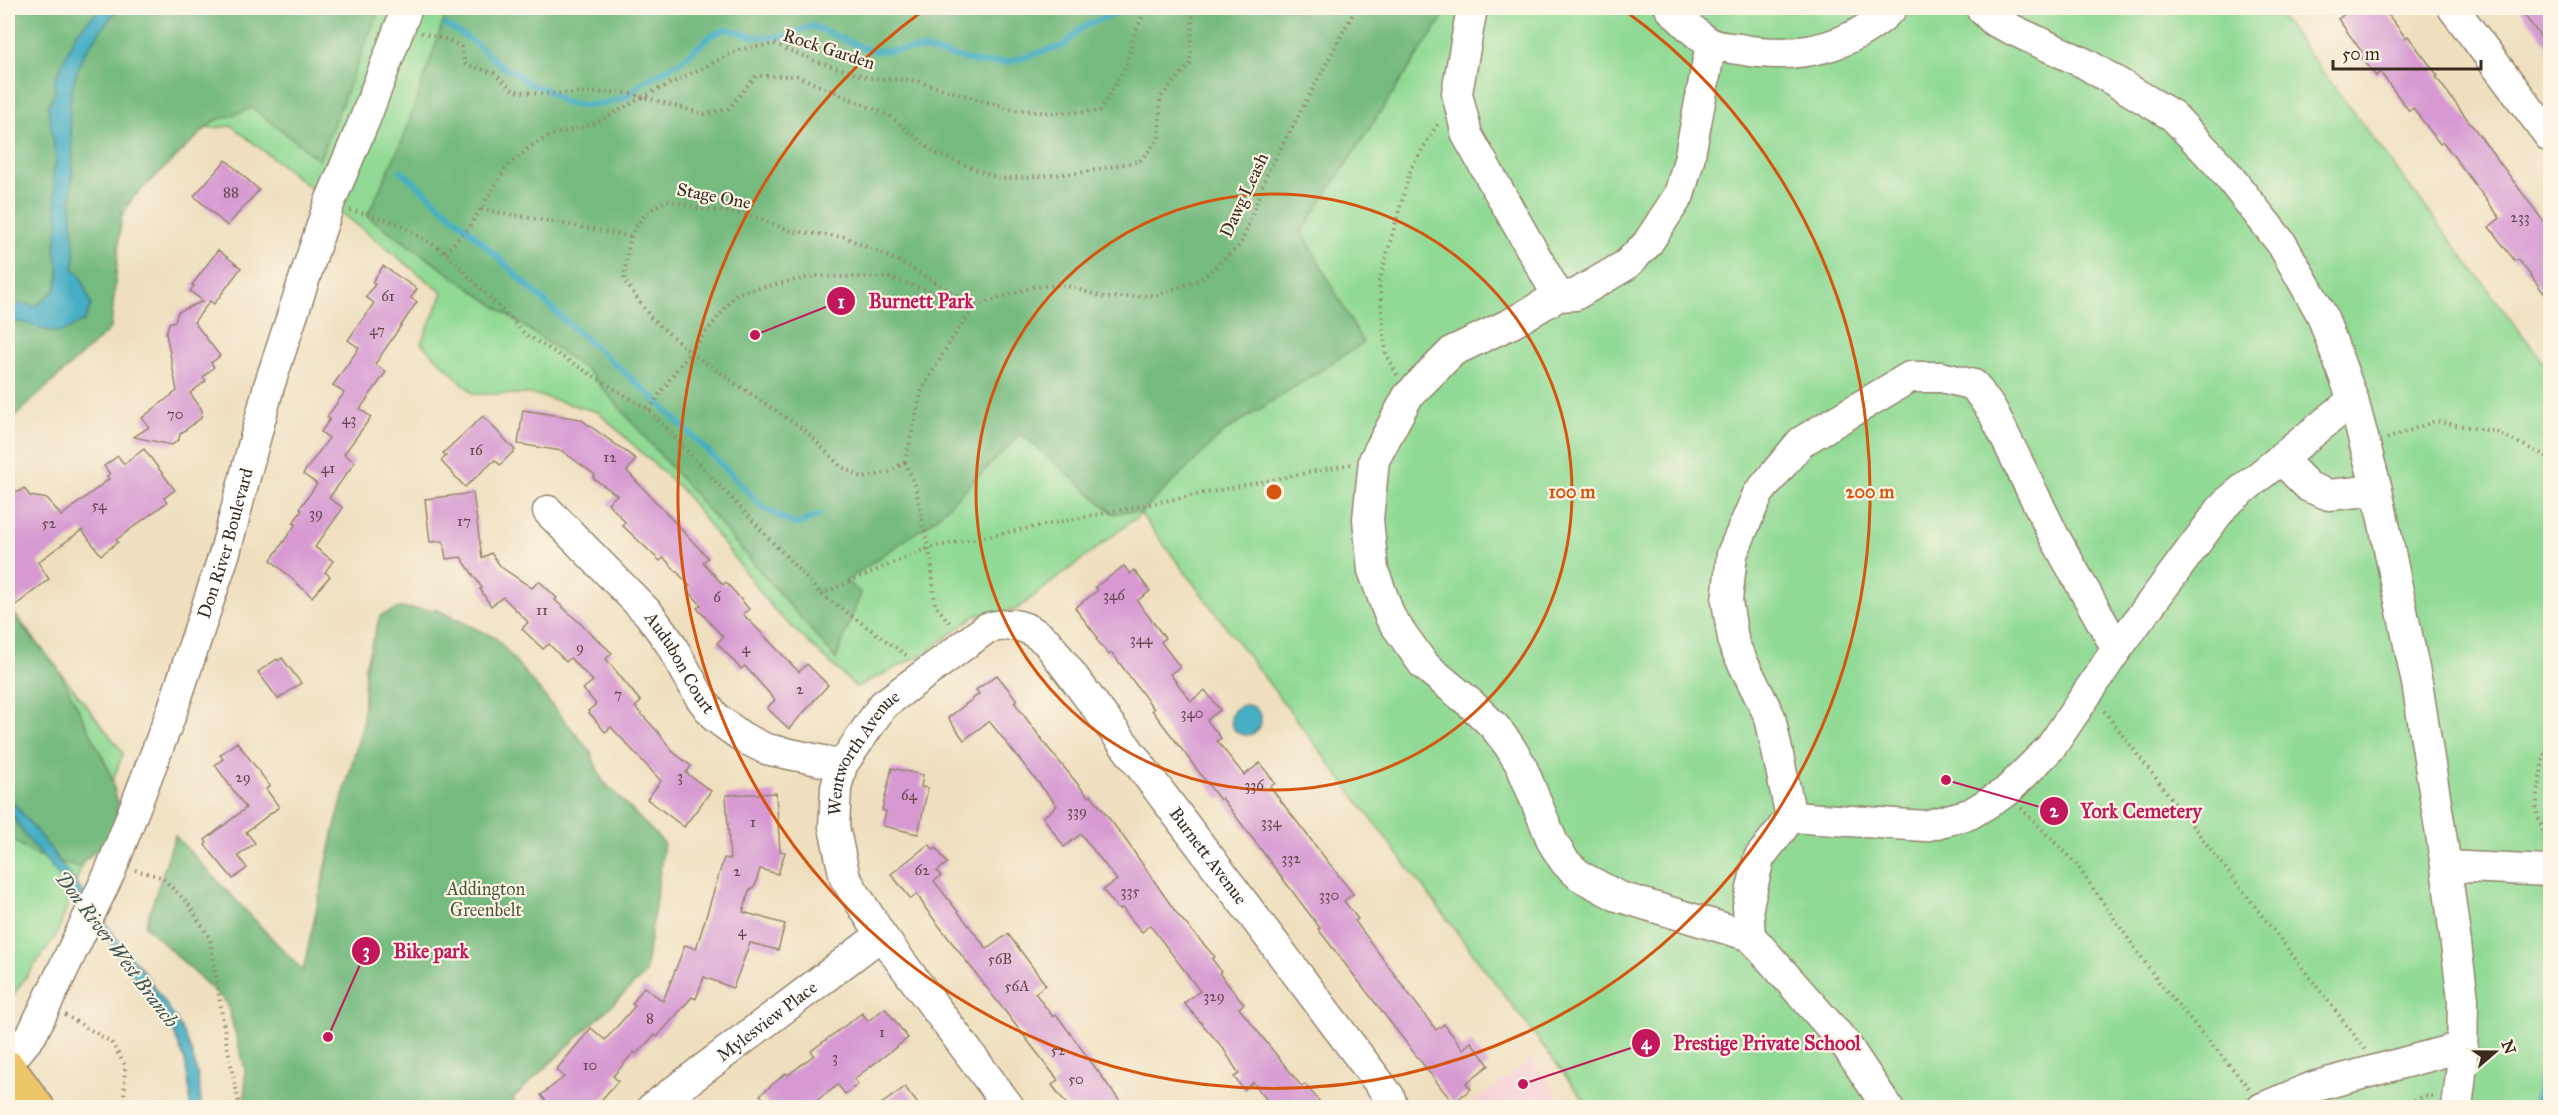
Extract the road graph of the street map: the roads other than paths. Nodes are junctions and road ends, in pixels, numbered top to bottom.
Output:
1 (1472, 8) edge
2 (1670, 8) edge
3 (1892, 8) edge
4 (1981, 8) edge
5 (2453, 8) edge
6 (402, 18) edge
7 (1711, 44) junction
8 (2550, 137) edge
9 (1558, 296) junction
10 (2353, 400) junction
11 (2282, 460) junction
12 (2377, 490) junction
13 (548, 511) dead end
14 (1006, 624) joint
15 (2117, 649) junction
16 (842, 765) junction
17 (1791, 817) junction
18 (2446, 866) junction
19 (2550, 871) edge
20 (881, 935) junction
21 (1750, 936) junction
22 (2462, 1047) junction
23 (8, 1063) edge
24 (8, 1067) edge
25 (2259, 1102) edge
26 (2455, 1102) edge
27 (38, 1107) edge
28 (652, 1107) edge
29 (1010, 1107) edge
30 (1392, 1107) edge
31 (1888, 1107) edge

1 - 9 street
2 - 7 street
3 - 7 street
4 - 10 street
5 - 8 street
6 - 23 street, Don River Boulevard
7 - 9 street
9 - 21 street
10 - 11 street
10 - 12 street
11 - 12 street
11 - 15 street
12 - 18 street
13 - 16 street, Audubon Court
14 - 16 street, Wentworth Avenue
14 - 30 street, Burnett Avenue
15 - 17 street
15 - 17 street
16 - 20 street, Wentworth Avenue
17 - 21 street
18 - 19 street
18 - 22 street
20 - 28 street, Mylesview Place
20 - 29 street, Wentworth Avenue
21 - 31 street
22 - 25 street
22 - 26 street
24 - 27 main road

